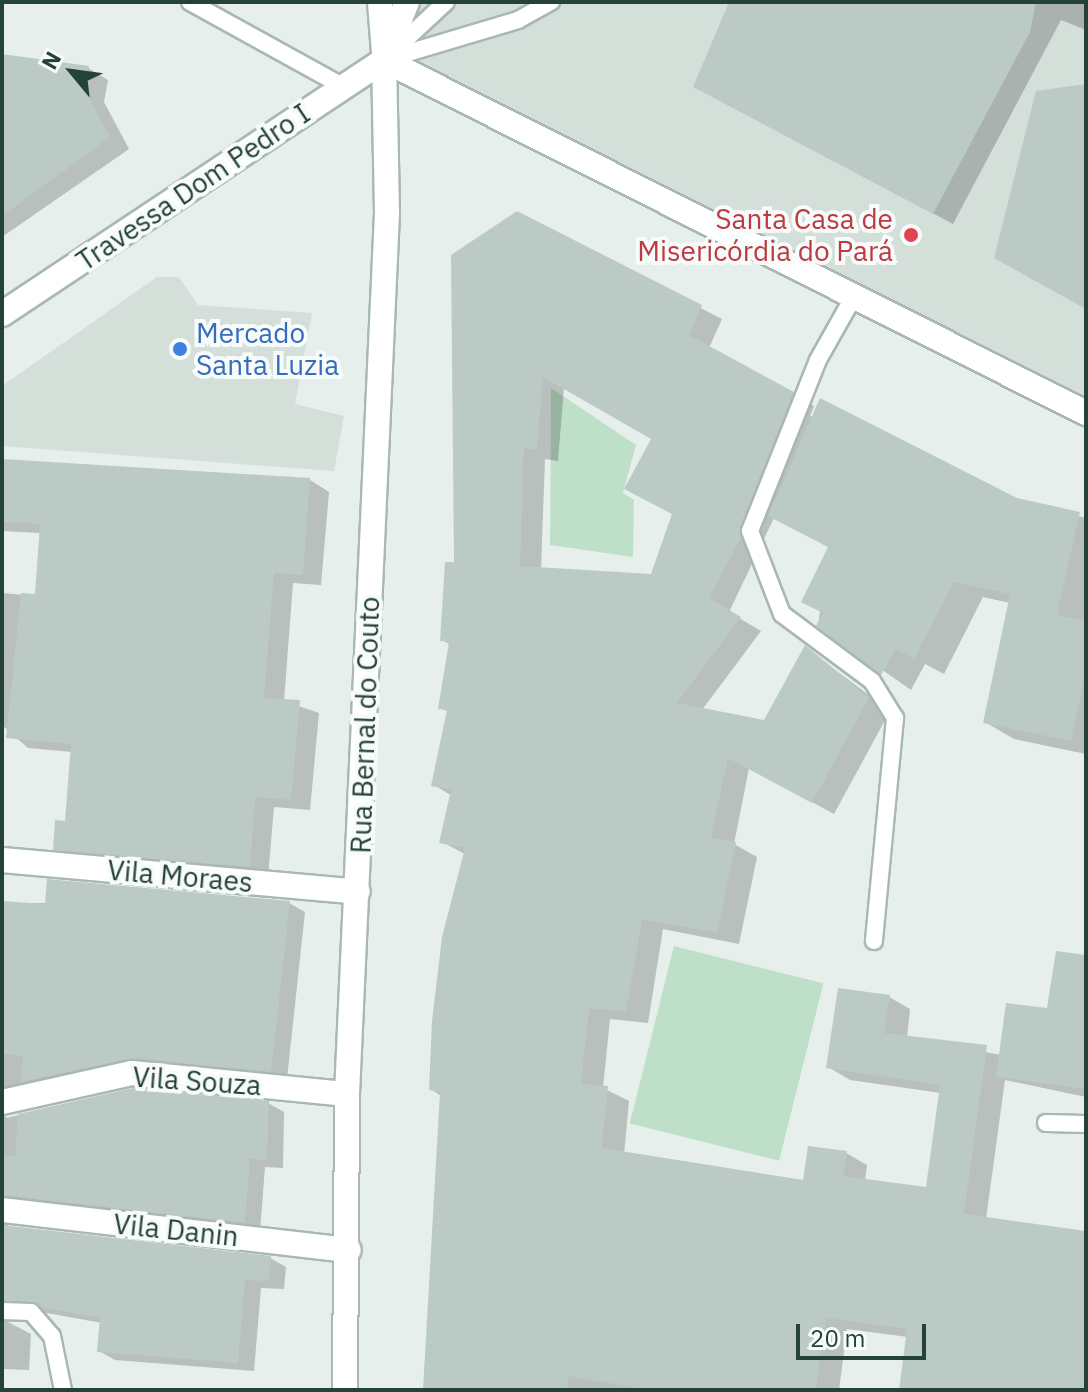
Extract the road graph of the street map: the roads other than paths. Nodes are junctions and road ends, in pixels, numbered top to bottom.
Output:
1 (190, 2) edge
2 (380, 2) edge
3 (407, 2) edge
4 (446, 2) edge
5 (551, 2) edge
6 (384, 60) junction
7 (344, 87) junction
8 (854, 296) junction
9 (2, 314) edge
10 (1086, 413) edge
11 (2, 860) edge
12 (358, 892) junction
13 (874, 941) dead end
14 (347, 1094) junction
15 (2, 1102) edge
16 (1046, 1123) dead end
17 (1086, 1124) edge
18 (2, 1210) edge
19 (349, 1250) junction
20 (2, 1311) edge
21 (63, 1390) edge
22 (345, 1390) edge

1 - 7 lane
2 - 6 street, Rua Bernal do Couto
3 - 6 street, Rua Bernal do Couto
4 - 6 lane
5 - 6 lane
6 - 7 street, Travessa Dom Pedro I
6 - 8 street
6 - 12 street, Rua Bernal do Couto
7 - 9 street, Travessa Dom Pedro I
8 - 10 street
8 - 13 lane
11 - 12 street, Vila Moraes
12 - 14 street, Rua Bernal do Couto
14 - 15 street, Vila Souza
14 - 19 street, Rua Bernal do Couto
16 - 17 lane
18 - 19 street, Vila Danin
19 - 22 street, Rua Bernal do Couto
20 - 21 lane

